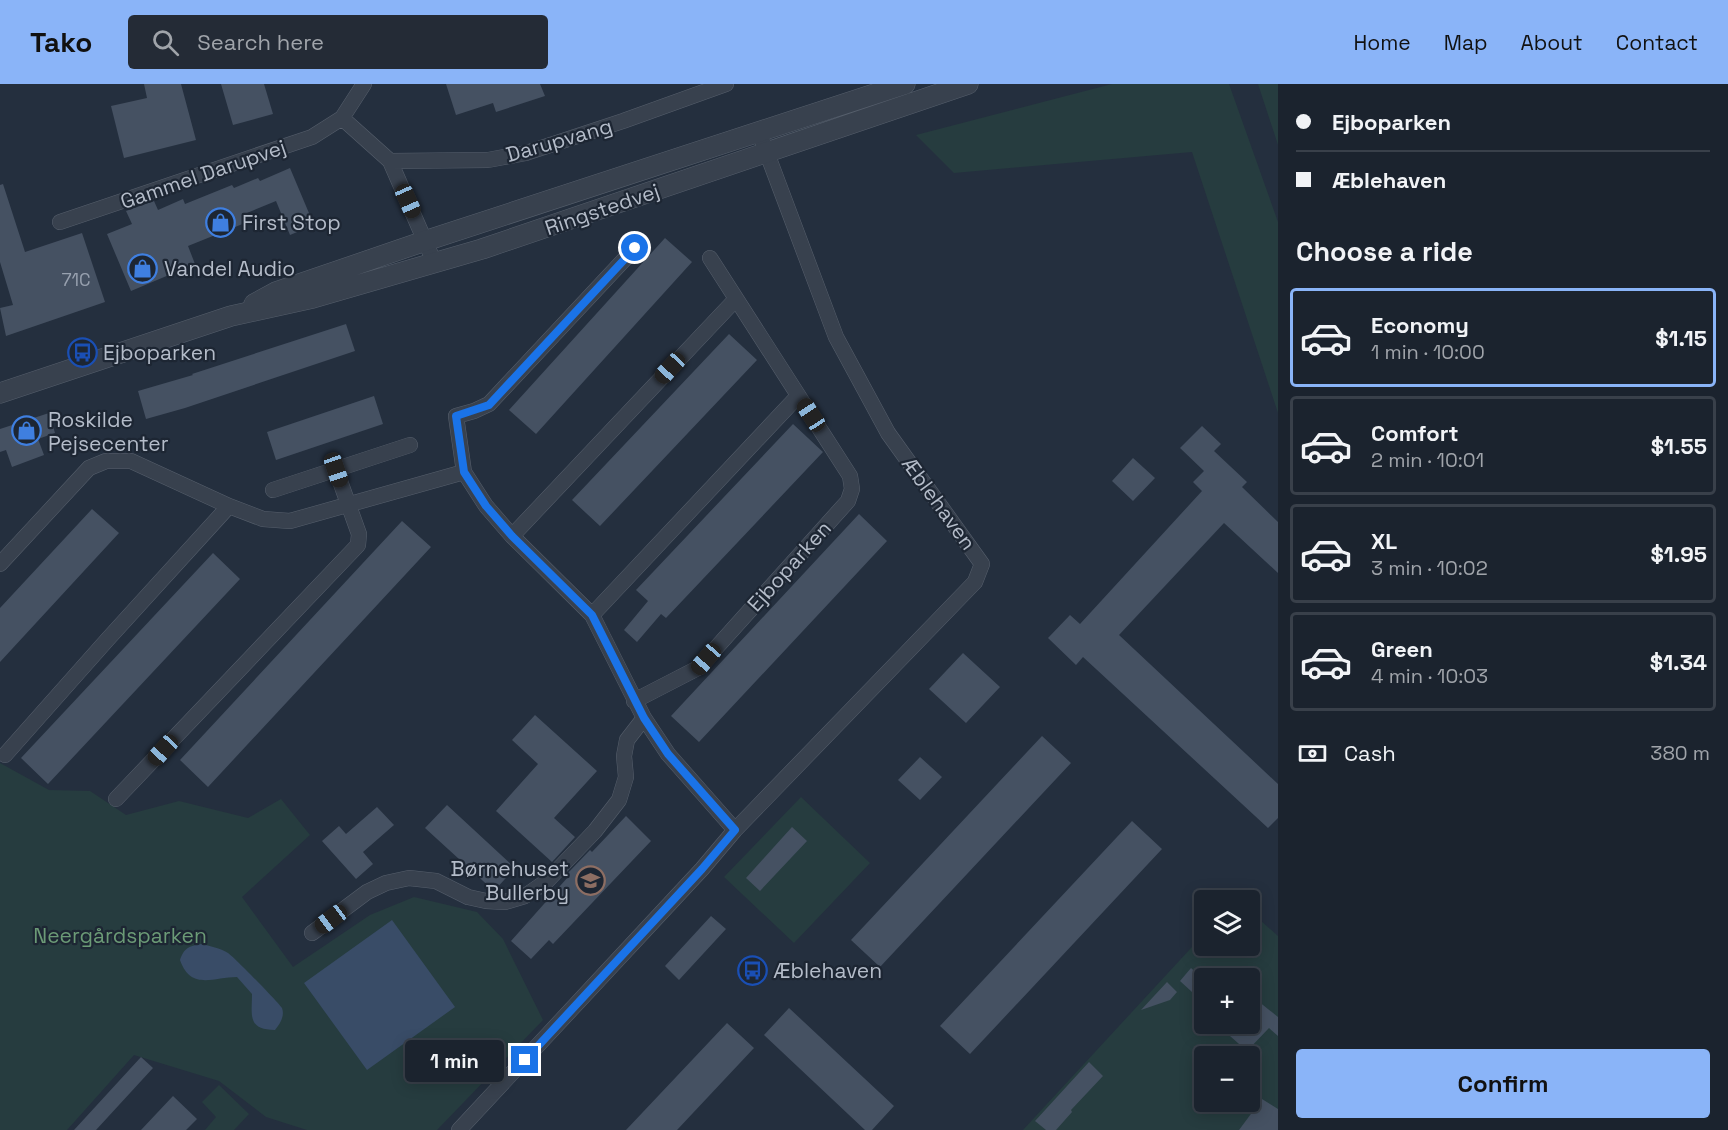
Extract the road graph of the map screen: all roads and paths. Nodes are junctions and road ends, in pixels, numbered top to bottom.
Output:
1 (364, 84) edge
2 (726, 84) edge
3 (905, 84) edge
4 (968, 84) edge
5 (342, 118) junction
6 (759, 132) junction
7 (765, 153) junction
8 (390, 160) junction
9 (60, 222) dead end
10 (425, 240) junction
11 (635, 248) dead end
12 (710, 258) dead end
13 (435, 264) junction
14 (736, 299) junction
15 (231, 316) junction
16 (0, 393) edge
17 (798, 396) junction
18 (410, 446) dead end
19 (336, 470) junction
20 (464, 472) junction
21 (273, 490) dead end
22 (229, 506) junction
23 (348, 506) junction
24 (512, 536) junction
25 (0, 564) edge
26 (592, 615) junction
27 (634, 701) junction
28 (644, 718) junction
29 (5, 755) dead end
30 (116, 799) dead end
31 (735, 830) junction
32 (312, 933) dead end
33 (459, 1130) edge

1 - 5 street, Gammel Darupvej
2 - 8 street, Darupvang
3 - 6 street, Ringstedvej
4 - 7 street, Ringstedvej
5 - 8 street
5 - 9 street, Gammel Darupvej
6 - 7 street, Æblehaven
6 - 10 street, Ringstedvej
7 - 13 street, Ringstedvej
7 - 31 street, Æblehaven
8 - 10 street
10 - 13 street
10 - 15 street, Ringstedvej
11 - 20 street
12 - 14 street, Ejboparken
13 - 15 street, Ringstedvej
14 - 17 street, Ejboparken
14 - 24 street
15 - 16 street, Ringstedvej
17 - 26 street
17 - 27 street, Ejboparken
18 - 19 street
19 - 21 street
19 - 23 street
20 - 23 street
20 - 24 street
22 - 23 street
22 - 25 street
22 - 29 street
23 - 30 street
24 - 26 street
26 - 27 street
27 - 28 street
28 - 31 street
28 - 32 street
31 - 33 street, Æblehaven

